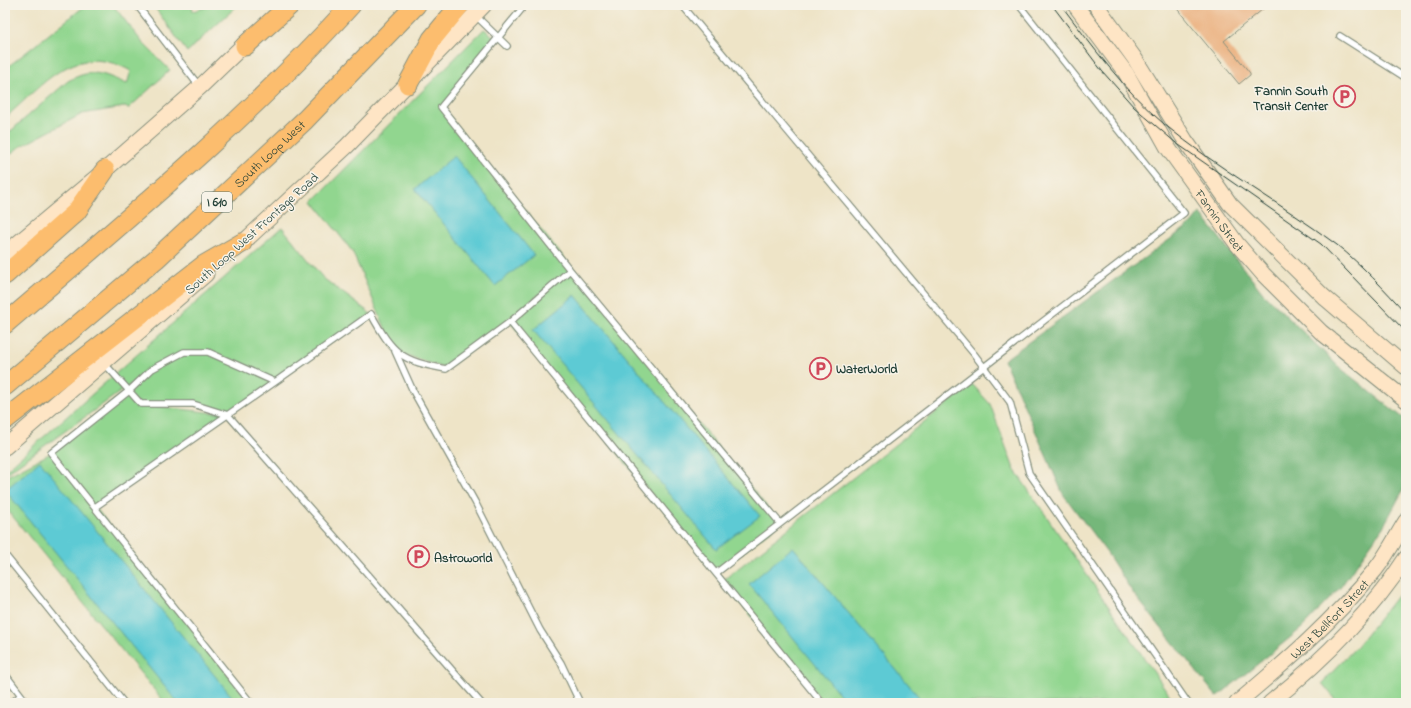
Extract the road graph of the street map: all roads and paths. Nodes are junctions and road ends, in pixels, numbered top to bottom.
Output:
1 (137, 5) edge
2 (282, 5) edge
3 (290, 5) edge
4 (351, 5) edge
5 (416, 5) edge
6 (524, 5) edge
7 (682, 5) edge
8 (1020, 5) edge
9 (1075, 5) edge
10 (1096, 5) edge
11 (473, 8) edge
12 (1340, 36) dead end
13 (497, 39) junction
14 (245, 46) junction
15 (507, 46) dead end
16 (1406, 78) edge
17 (408, 84) joint
18 (200, 87) junction
19 (105, 170) junction
20 (242, 243) junction
21 (5, 254) edge
22 (570, 270) junction
23 (5, 275) edge
24 (510, 322) junction
25 (5, 324) edge
26 (395, 351) junction
27 (104, 362) junction
28 (983, 366) junction
29 (1406, 367) edge
30 (275, 382) junction
31 (5, 386) edge
32 (128, 391) junction
33 (1406, 400) edge
34 (228, 414) junction
35 (5, 420) edge
36 (5, 447) edge
37 (95, 508) junction
38 (1406, 521) edge
39 (780, 523) junction
40 (5, 554) edge
41 (1406, 558) edge
42 (716, 573) junction
43 (5, 674) edge
44 (21, 696) junction
45 (12, 703) edge
46 (27, 703) edge
47 (124, 703) edge
48 (251, 703) edge
49 (481, 703) edge
50 (580, 703) edge
51 (822, 703) edge
52 (1188, 703) edge
53 (1237, 703) edge
54 (1270, 703) edge

1 - 18 lane
2 - 14 main road
3 - 14 highway
4 - 25 highway
5 - 31 highway, South Loop West / I 610
6 - 13 lane
7 - 28 lane
8 - 28 lane
9 - 33 main road, Fannin Street
10 - 29 main road, Fannin Street
11 - 13 lane
11 - 17 highway
12 - 16 lane
13 - 15 lane
13 - 22 lane
14 - 18 main road
17 - 20 main road, South Loop West Frontage Road
18 - 19 main road
19 - 21 main road
19 - 23 highway
20 - 27 main road, South Loop West Frontage Road
20 - 35 highway
22 - 24 lane
22 - 39 lane
24 - 26 lane
24 - 42 lane
26 - 30 lane
26 - 50 lane
27 - 32 lane
27 - 36 main road, South Loop West Frontage Road
28 - 39 lane
28 - 52 lane
30 - 32 lane
30 - 34 lane
32 - 34 lane
32 - 37 lane
34 - 37 lane
34 - 49 lane
37 - 48 lane
38 - 53 main road, West Bellfort Street
39 - 42 lane
40 - 47 lane
41 - 54 main road, West Bellfort Street
42 - 51 lane
43 - 44 lane
44 - 45 lane
44 - 46 lane

